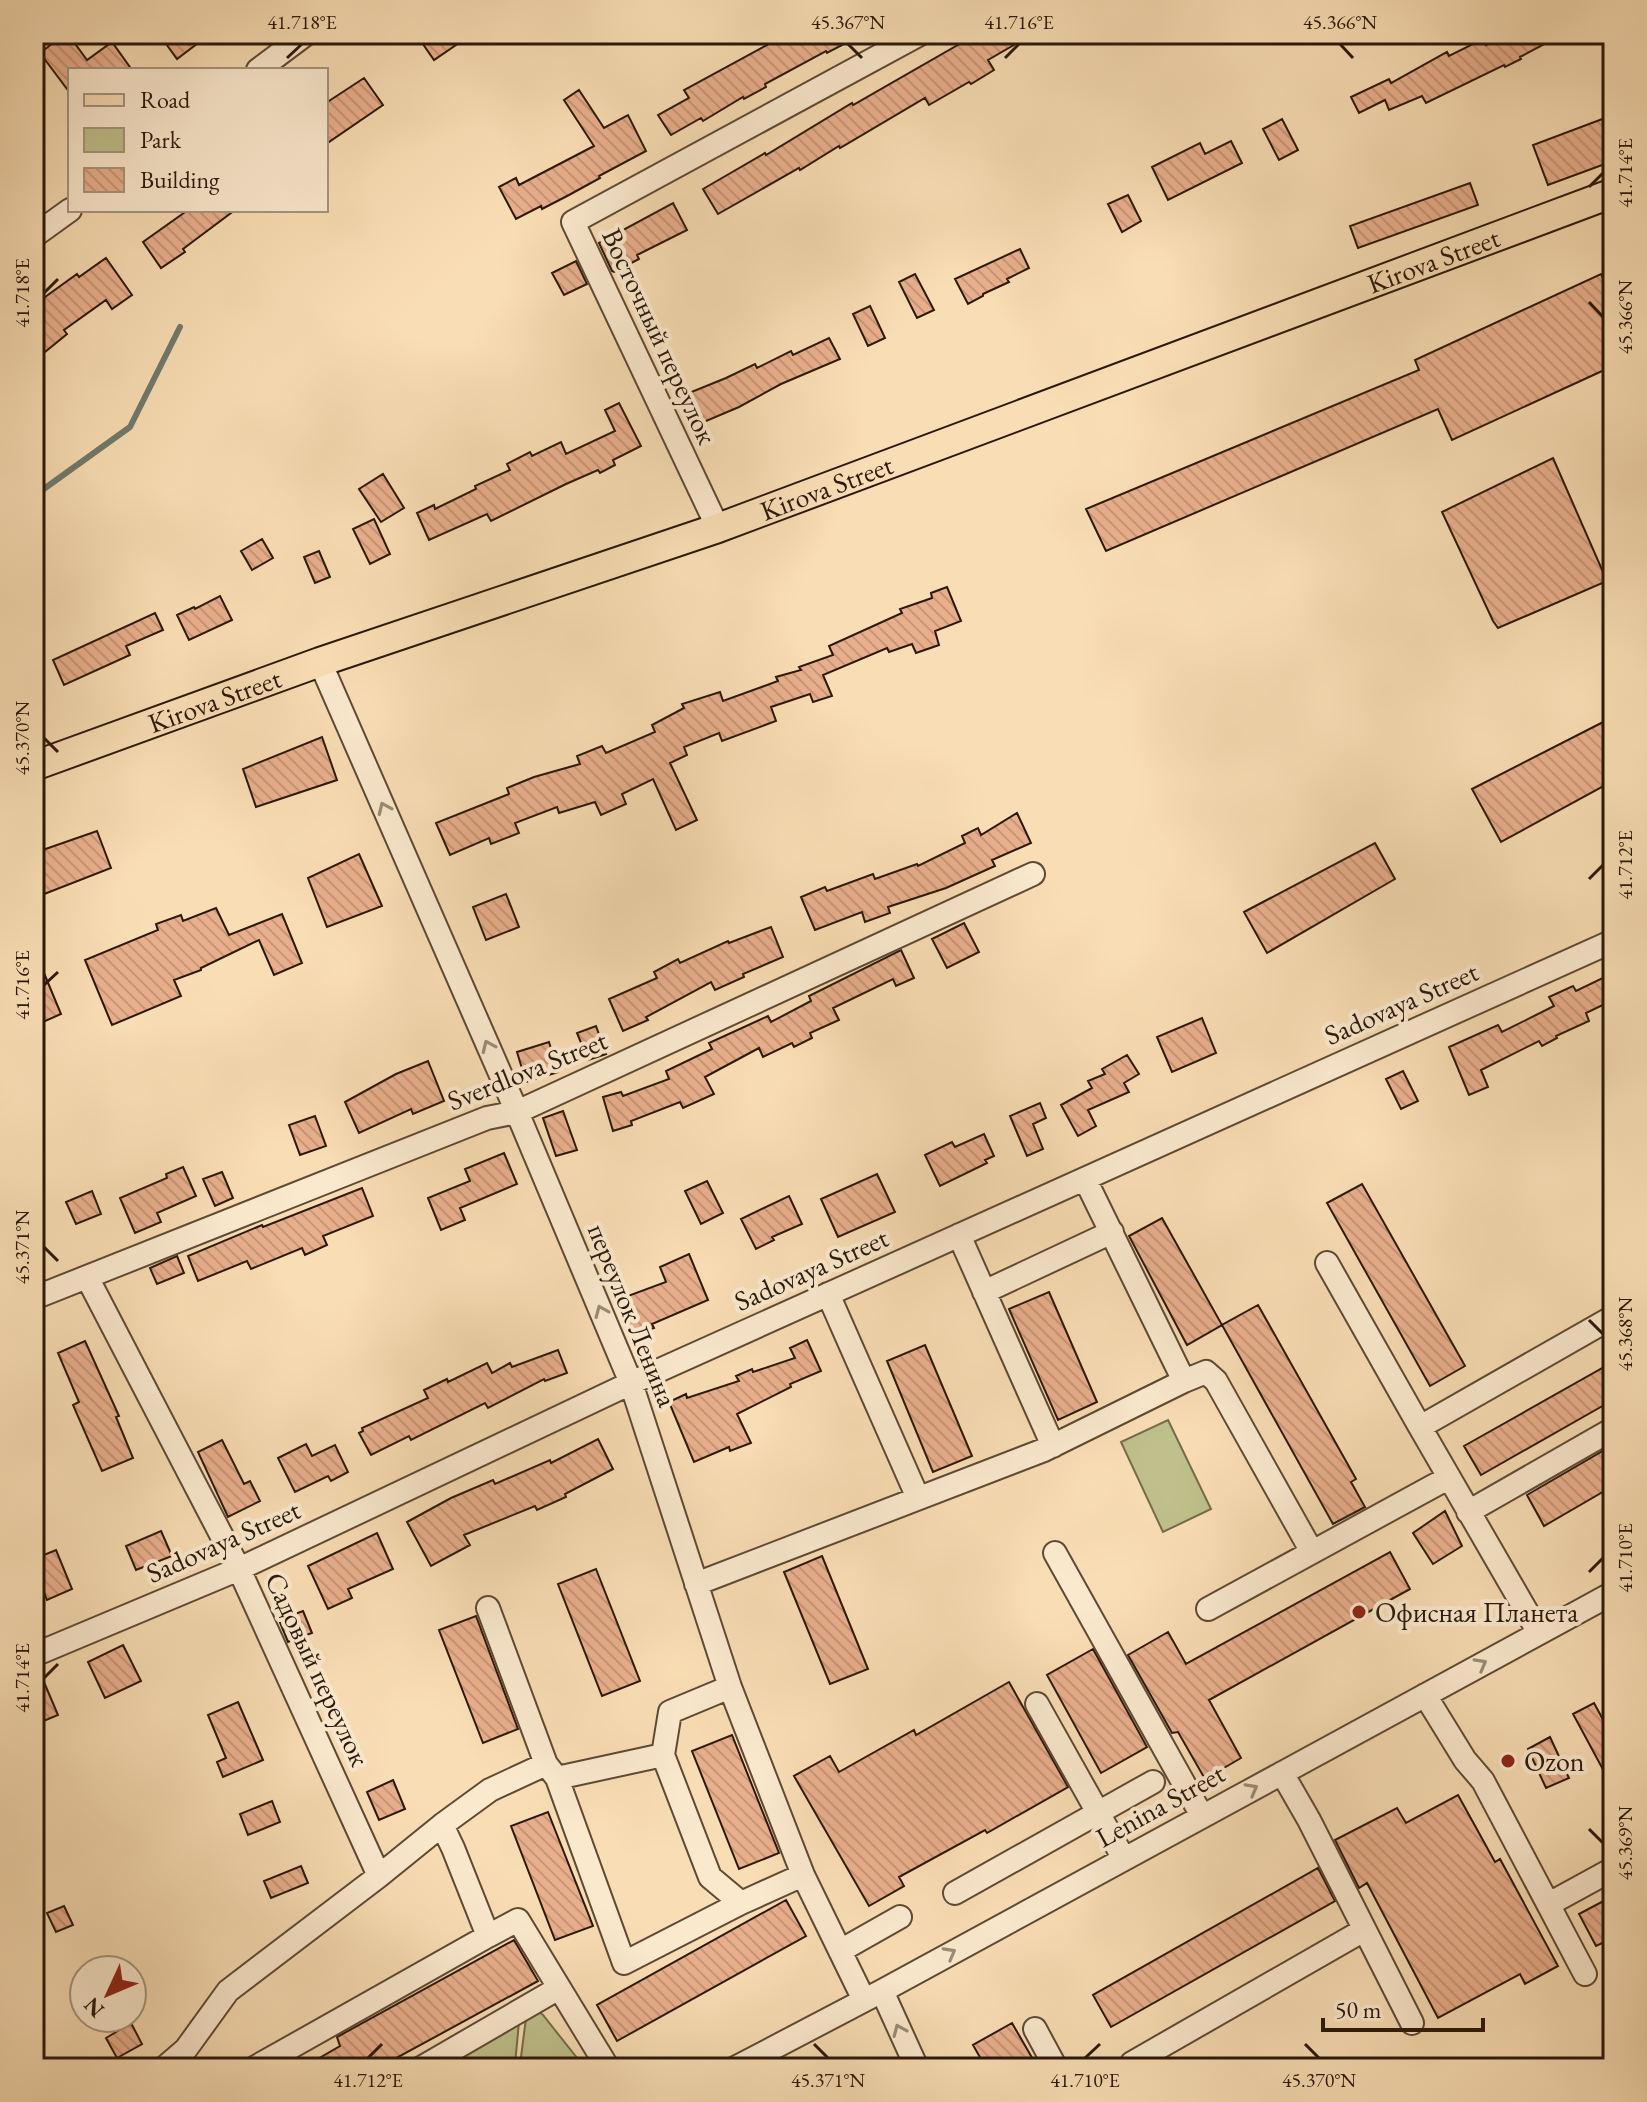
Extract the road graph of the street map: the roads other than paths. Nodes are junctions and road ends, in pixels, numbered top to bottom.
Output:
1 (306, 34) edge
2 (920, 34) edge
3 (261, 68) edge
4 (1613, 193) edge
5 (68, 211) edge
6 (34, 236) edge
7 (718, 528) junction
8 (320, 662) junction
9 (34, 766) edge
10 (1033, 874) dead end
11 (1613, 941) edge
12 (517, 1112) junction
13 (1085, 1179) junction
14 (1112, 1232) junction
15 (959, 1235) junction
16 (1327, 1263) dead end
17 (87, 1277) junction
18 (984, 1292) junction
19 (828, 1294) junction
20 (34, 1298) edge
21 (1613, 1317) edge
22 (1184, 1381) junction
23 (631, 1383) junction
24 (1420, 1427) junction
25 (1613, 1429) edge
26 (1053, 1446) junction
27 (1448, 1478) junction
28 (918, 1498) junction
29 (1468, 1512) junction
30 (1312, 1552) junction
31 (1055, 1553) dead end
32 (239, 1569) junction
33 (696, 1584) junction
34 (1613, 1593) edge
35 (488, 1608) dead end
36 (1208, 1609) dead end
37 (1539, 1633) junction
38 (34, 1655) edge
39 (730, 1687) junction
40 (1425, 1695) junction
41 (1037, 1704) dead end
42 (663, 1755) junction
43 (551, 1771) junction
44 (1282, 1773) junction
45 (1153, 1782) dead end
46 (1098, 1812) junction
47 (1202, 1816) junction
48 (442, 1825) junction
49 (1124, 1859) junction
50 (1613, 1869) edge
51 (803, 1875) junction
52 (379, 1876) junction
53 (955, 1893) dead end
54 (741, 1903) junction
55 (1549, 1904) junction
56 (900, 1917) dead end
57 (1364, 1930) junction
58 (488, 1936) junction
59 (840, 1951) junction
60 (1585, 1974) dead end
61 (559, 1988) junction
62 (873, 1995) junction
63 (1412, 2023) dead end
64 (1035, 2029) dead end
65 (1132, 2063) dead end
66 (164, 2068) edge
67 (254, 2068) edge
68 (421, 2068) edge
69 (608, 2068) edge
70 (735, 2068) edge
71 (917, 2068) edge
72 (1056, 2068) edge

1 - 3 street
2 - 7 street, Восточный переулок
4 - 7 main road, Kirova Street
5 - 6 street
7 - 8 main road, Kirova Street
8 - 9 main road, Kirova Street
12 -> 8 street, переулок Ленина
10 - 12 street, Sverdlova Street
11 - 13 street, Sadovaya Street
12 - 17 street, Sverdlova Street
23 -> 12 street, переулок Ленина
13 - 14 street
13 - 15 street, Sadovaya Street
14 - 18 street
14 - 22 street
15 - 18 street
15 - 19 street, Sadovaya Street
16 - 24 street
17 - 20 street, Sverdlova Street
17 - 32 street, Садовый переулок
18 - 26 street
19 - 23 street, Sadovaya Street
19 - 28 street
21 - 24 street
22 - 26 street
22 - 30 street
23 - 32 street, Sadovaya Street
23 - 33 street, переулок Ленина
24 - 27 street
25 - 29 street
26 - 28 street
27 - 29 street
27 - 30 street
28 - 33 street
29 - 37 street
30 - 36 street
31 - 47 street
32 - 38 street, Sadovaya Street
32 - 52 street, Садовый переулок
33 - 39 street, переулок Ленина
34 - 37 street, Lenina Street
35 - 43 street
40 -> 37 street, Lenina Street
39 - 42 street
39 - 51 street, переулок Ленина
40 - 44 street, Lenina Street
40 - 55 street
41 - 46 street
42 - 43 street
42 - 54 street
43 - 48 street
43 - 54 street
47 -> 44 street, Lenina Street
44 - 57 street
45 - 46 street
46 - 49 street
46 - 53 street
47 - 49 street, Lenina Street
48 - 52 street
48 - 58 street
62 -> 49 street, Lenina Street
50 - 55 street
51 - 54 street
51 - 59 street, переулок Ленина
52 - 66 street
55 - 60 street
56 - 59 street
57 - 63 street
57 - 65 street
58 - 61 street
58 - 67 street
59 - 62 street, переулок Ленина
61 - 68 street
61 - 69 street
62 - 70 street, Lenina Street
71 -> 62 street, переулок Ленина
64 - 72 street

